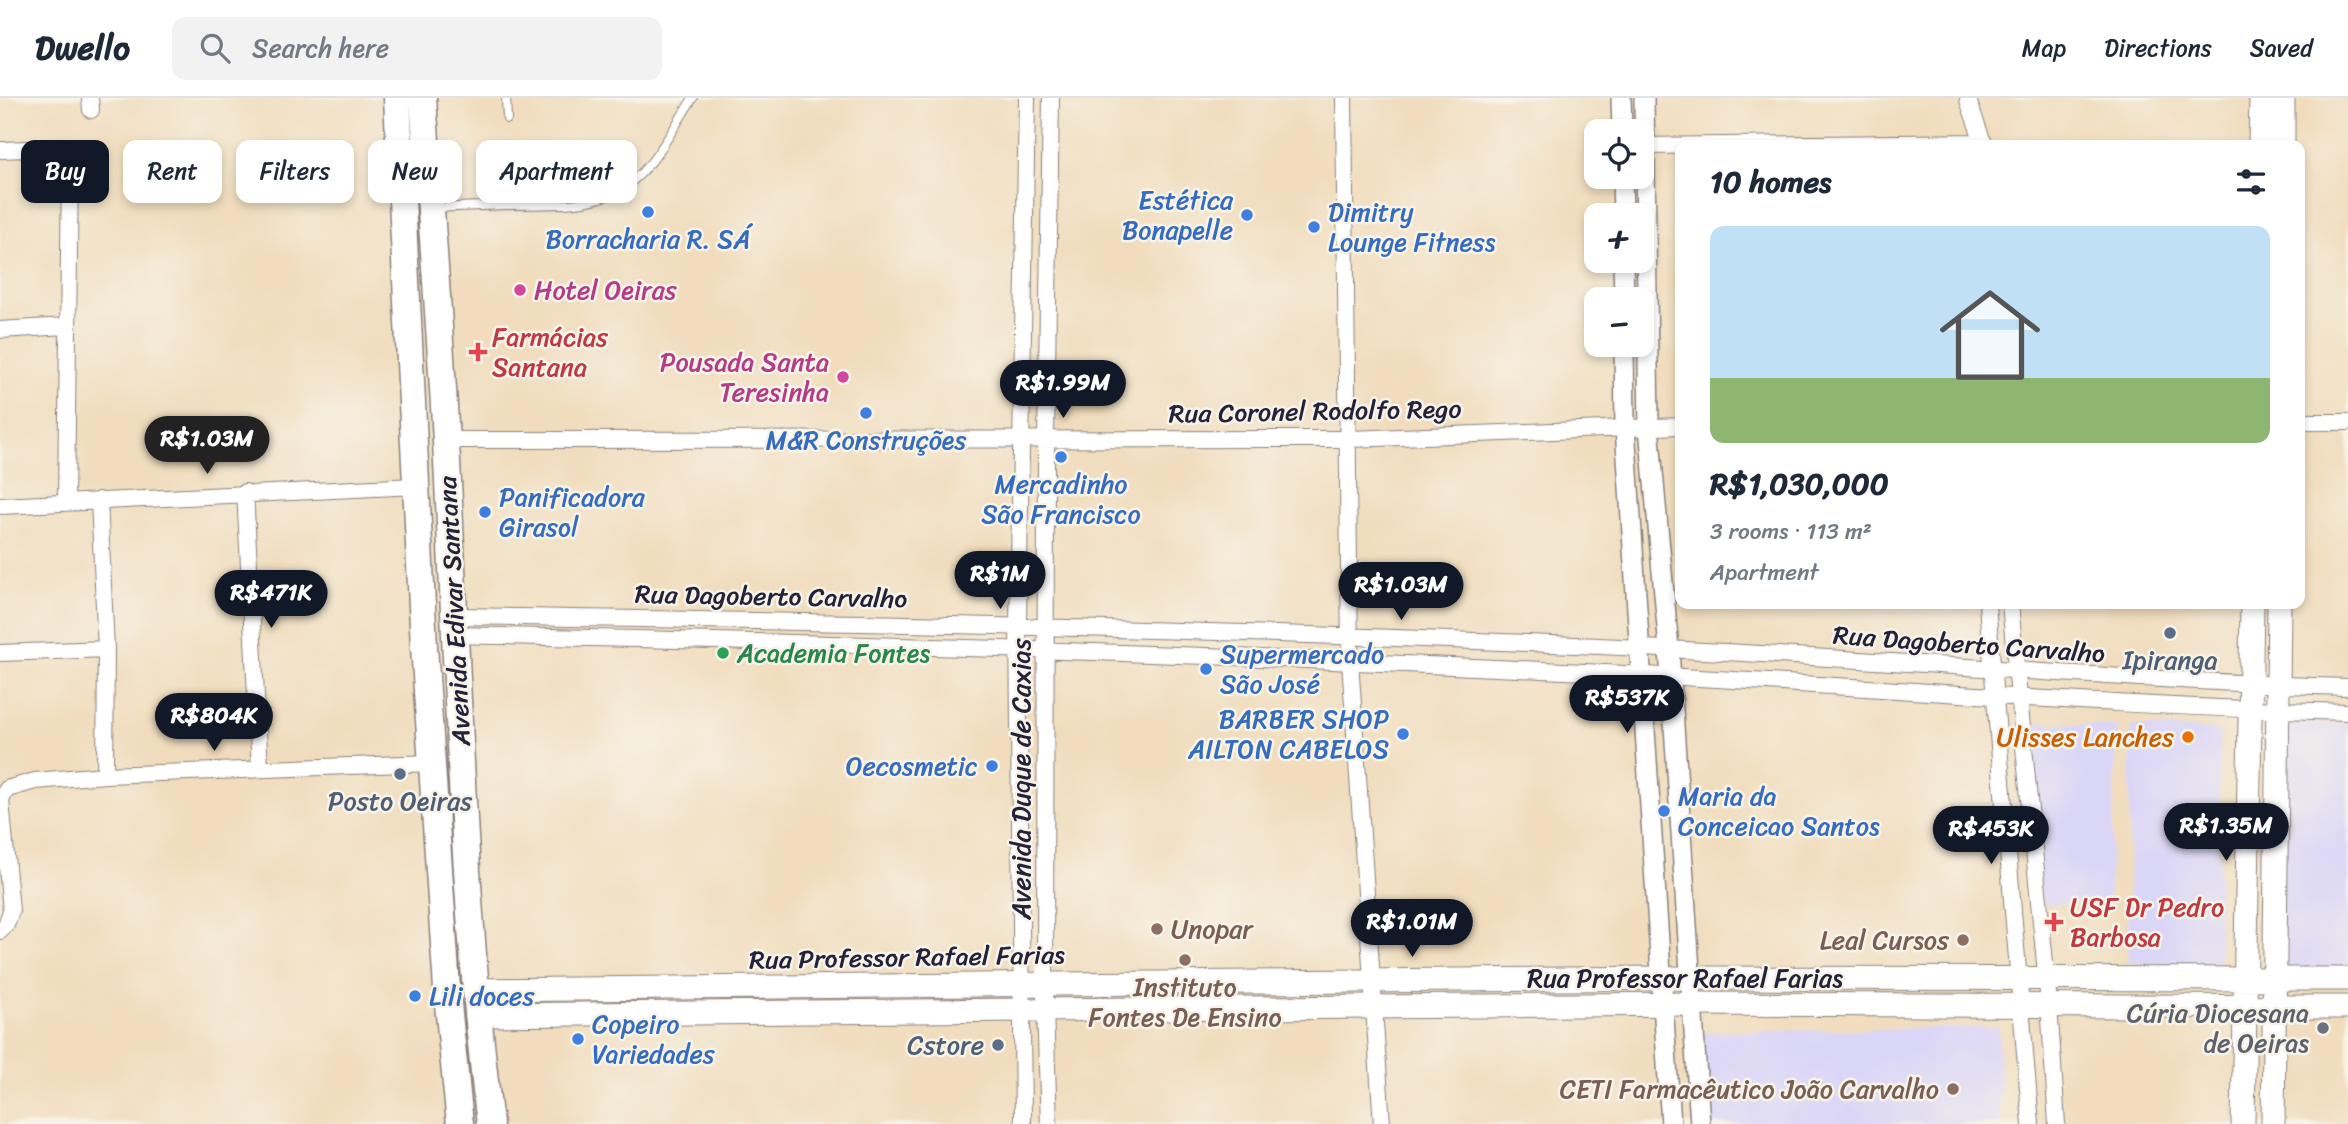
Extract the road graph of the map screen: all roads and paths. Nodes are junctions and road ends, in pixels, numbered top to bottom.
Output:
1 (397, 98) edge
2 (423, 98) edge
3 (506, 98) edge
4 (693, 98) edge
5 (1027, 98) edge
6 (1051, 98) edge
7 (1344, 98) edge
8 (1621, 98) edge
9 (1643, 98) edge
10 (2260, 98) edge
11 (2283, 98) edge
12 (1968, 99) edge
13 (507, 119) dead end
14 (1622, 119) edge
15 (1643, 119) edge
16 (1963, 140) edge
17 (1983, 140) edge
18 (2271, 140) edge
19 (1654, 146) edge
20 (1675, 146) edge
21 (0, 150) edge
22 (1644, 189) edge
23 (506, 205) joint
24 (430, 208) junction
25 (435, 304) junction
26 (406, 308) junction
27 (66, 326) junction
28 (0, 330) edge
29 (1624, 357) edge
30 (2305, 422) edge
31 (2348, 422) edge
32 (1675, 426) edge
33 (1625, 427) junction
34 (1649, 427) junction
35 (1045, 439) junction
36 (1350, 439) junction
37 (446, 440) junction
38 (1021, 440) junction
39 (416, 486) junction
40 (245, 492) junction
41 (99, 500) junction
42 (66, 502) junction
43 (0, 506) edge
44 (1987, 609) edge
45 (2010, 609) edge
46 (2252, 609) edge
47 (2279, 609) edge
48 (1018, 624) junction
49 (1046, 625) junction
50 (453, 626) junction
51 (1350, 638) junction
52 (1020, 647) junction
53 (1642, 648) junction
54 (106, 649) junction
55 (1047, 649) junction
56 (1669, 649) junction
57 (0, 653) edge
58 (1350, 661) junction
59 (1993, 671) junction
60 (2016, 673) junction
61 (1643, 675) junction
62 (1670, 676) junction
63 (2250, 685) junction
64 (2279, 685) junction
65 (2348, 687) edge
66 (1995, 698) junction
67 (2018, 699) junction
68 (2250, 710) junction
69 (2279, 711) junction
70 (2348, 712) edge
71 (432, 763) junction
72 (260, 769) junction
73 (105, 775) junction
74 (0, 931) edge
75 (2046, 977) junction
76 (1663, 978) junction
77 (1691, 978) junction
78 (2020, 978) junction
79 (2274, 979) junction
80 (2348, 979) edge
81 (2246, 980) junction
82 (1372, 982) junction
83 (1045, 983) junction
84 (1021, 984) junction
85 (476, 1003) junction
86 (1692, 1004) junction
87 (2049, 1004) junction
88 (1664, 1005) junction
89 (2245, 1005) junction
90 (1374, 1006) junction
91 (2275, 1006) junction
92 (2019, 1007) junction
93 (2348, 1007) edge
94 (1045, 1009) junction
95 (1021, 1011) junction
96 (460, 1124) edge
97 (490, 1124) edge
98 (1023, 1124) edge
99 (1049, 1124) edge
100 (1382, 1124) edge
101 (1671, 1124) edge
102 (1700, 1124) edge
103 (2031, 1124) edge
104 (2057, 1124) edge
105 (2243, 1124) edge
106 (2273, 1124) edge

1 - 26 highway, Avenida Edivar Santana
2 - 24 highway, Avenida Edivar Santana
3 - 13 lane
4 - 23 lane
5 - 38 street, Avenida Duque de Caxias
6 - 35 street, Avenida Duque de Caxias
7 - 36 street
8 - 14 street
9 - 15 street
10 - 18 main road
11 - 18 main road
12 - 16 street
12 - 17 street
19 - 20 street
21 - 27 street
22 - 34 street
23 - 24 lane
24 - 25 highway, Avenida Edivar Santana
25 - 26 highway
25 - 37 highway, Avenida Edivar Santana
26 - 39 highway, Avenida Edivar Santana
27 - 28 street
27 - 42 street
29 - 33 street
30 - 31 street
32 - 34 street, Rua Coronel Rodolfo Rego
33 - 34 street, Rua Coronel Rodolfo Rego
33 - 36 street, Rua Coronel Rodolfo Rego
33 - 53 street
34 - 56 street
35 - 36 street, Rua Coronel Rodolfo Rego
35 - 38 street, Rua Coronel Rodolfo Rego
35 - 49 street, Avenida Duque de Caxias
36 - 51 street
37 - 38 street, Rua Coronel Rodolfo Rego
37 - 50 highway, Avenida Edivar Santana
38 - 48 street, Avenida Duque de Caxias
39 - 40 street
39 - 71 highway, Avenida Edivar Santana
40 - 41 street
40 - 72 street
41 - 42 street
41 - 54 street
42 - 43 street
44 - 59 street
45 - 60 street
46 - 63 main road
47 - 64 main road
48 - 49 street, Rua Dagoberto Carvalho
48 - 50 street, Rua Dagoberto Carvalho
48 - 52 street, Avenida Duque de Caxias
49 - 51 street, Rua Dagoberto Carvalho
49 - 55 street, Avenida Duque de Caxias
50 - 52 street, Rua Dagoberto Carvalho
50 - 85 highway, Avenida Edivar Santana
51 - 53 street, Rua Dagoberto Carvalho
51 - 58 street
52 - 55 street, Rua Dagoberto Carvalho
52 - 84 street, Avenida Duque de Caxias
53 - 56 street, Rua Dagoberto Carvalho
53 - 61 street
54 - 57 street
54 - 73 street
55 - 58 street, Rua Dagoberto Carvalho
55 - 83 street, Avenida Duque de Caxias
56 - 59 street, Rua Dagoberto Carvalho
56 - 62 street
58 - 61 street, Rua Dagoberto Carvalho
58 - 82 street
59 - 60 street, Rua Dagoberto Carvalho
59 - 66 street
60 - 63 street, Rua Dagoberto Carvalho
60 - 67 street
61 - 62 street, Rua Dagoberto Carvalho
61 - 76 street
62 - 66 street, Rua Dagoberto Carvalho
62 - 77 street
63 - 64 street, Rua Dagoberto Carvalho
63 - 68 main road
64 - 65 street, Rua Dagoberto Carvalho
64 - 69 main road
66 - 67 street, Rua Dagoberto Carvalho
66 - 78 street
67 - 68 street, Rua Dagoberto Carvalho
67 - 75 street
68 - 69 street, Rua Dagoberto Carvalho
68 - 81 main road
69 - 70 street, Rua Dagoberto Carvalho
69 - 79 main road
71 - 72 street
71 - 96 highway, Avenida Edivar Santana
72 - 73 street
73 - 74 street
75 - 78 main road, Rua Professor Rafael Farias
75 - 81 main road, Rua Professor Rafael Farias
75 - 87 street
76 - 77 main road, Rua Professor Rafael Farias
76 - 82 main road, Rua Professor Rafael Farias
76 - 88 street
77 - 78 main road, Rua Professor Rafael Farias
77 - 86 street
78 - 92 street
79 - 80 main road, Rua Professor Rafael Farias
79 - 81 main road, Rua Professor Rafael Farias
79 - 91 main road
81 - 89 main road
82 - 83 main road, Rua Professor Rafael Farias
82 - 90 street
83 - 84 main road, Rua Professor Rafael Farias
83 - 94 street, Avenida Duque de Caxias
84 - 85 main road, Rua Professor Rafael Farias
84 - 95 street, Avenida Duque de Caxias
85 - 95 main road, Rua Professor Rafael Farias
85 - 97 highway, Avenida Edivar Santana
86 - 88 main road, Rua Professor Rafael Farias
86 - 92 main road, Rua Professor Rafael Farias
86 - 102 street
87 - 89 main road, Rua Professor Rafael Farias
87 - 92 main road, Rua Professor Rafael Farias
87 - 104 street
88 - 90 main road, Rua Professor Rafael Farias
88 - 101 street
89 - 91 main road, Rua Professor Rafael Farias
89 - 105 main road
90 - 94 main road, Rua Professor Rafael Farias
90 - 100 street
91 - 93 main road, Rua Professor Rafael Farias
91 - 106 main road
92 - 103 street
94 - 95 main road, Rua Professor Rafael Farias
94 - 99 street, Avenida Duque de Caxias
95 - 98 street, Avenida Duque de Caxias

